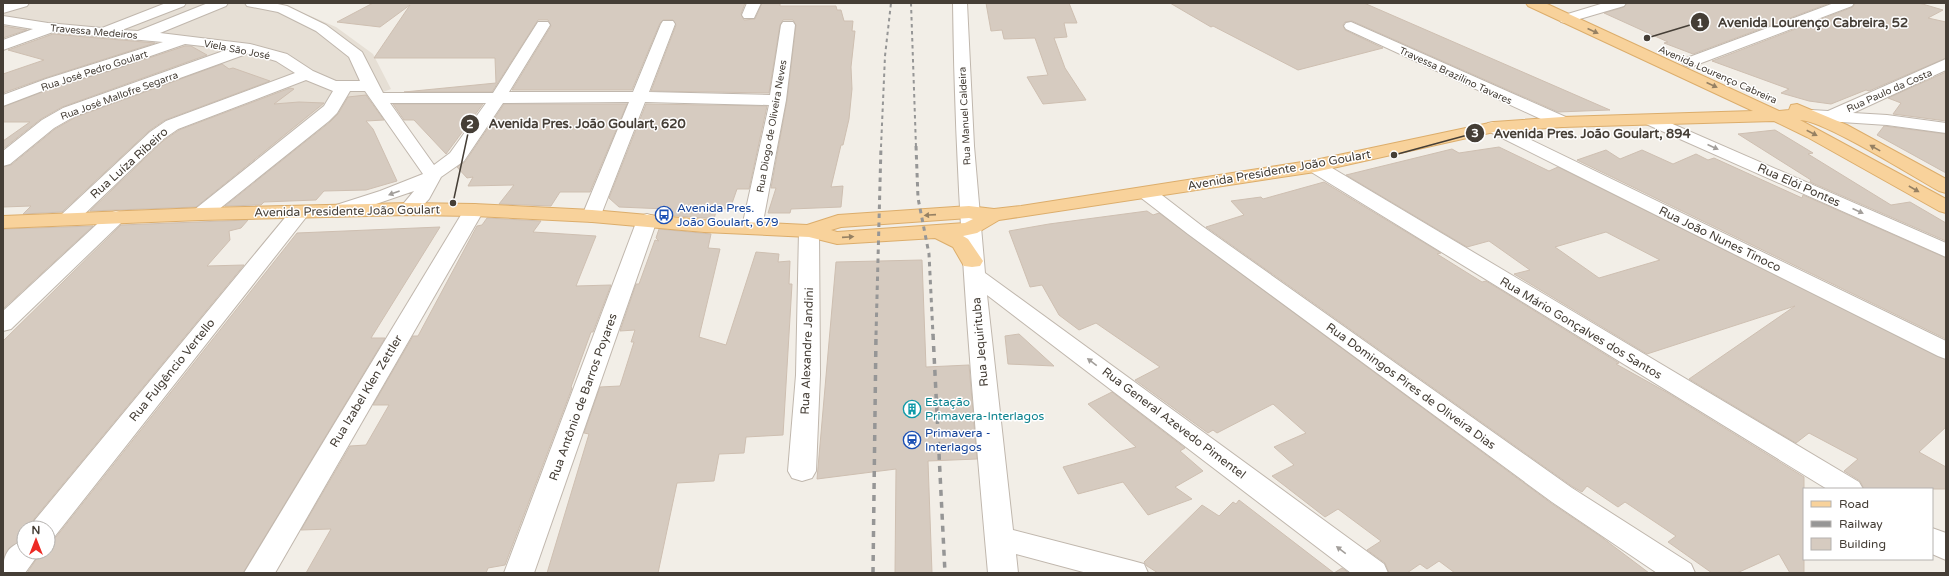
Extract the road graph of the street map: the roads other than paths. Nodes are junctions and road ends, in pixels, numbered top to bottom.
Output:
1 (22, 3) edge
2 (179, 3) edge
3 (222, 3) edge
4 (252, 3) edge
5 (960, 3) edge
6 (1533, 3) edge
7 (1559, 3) edge
8 (1618, 3) edge
9 (1846, 3) edge
10 (3, 9) edge
11 (1584, 14) junction
12 (1566, 19) junction
13 (3, 20) edge
14 (668, 24) dead end
15 (543, 25) dead end
16 (788, 25) dead end
17 (1351, 26) dead end
18 (51, 28) junction
19 (105, 32) junction
20 (140, 35) junction
21 (186, 40) junction
22 (3, 45) edge
23 (246, 48) junction
24 (1690, 62) junction
25 (1946, 64) edge
26 (307, 74) junction
27 (344, 87) junction
28 (375, 92) junction
29 (638, 97) junction
30 (497, 99) junction
31 (778, 100) junction
32 (3, 101) edge
33 (1811, 115) junction
34 (1777, 116) junction
35 (1832, 116) junction
36 (1652, 120) junction
37 (1562, 122) junction
38 (1494, 128) junction
39 (1946, 128) edge
40 (3, 160) edge
41 (1315, 166) junction
42 (432, 176) junction
43 (1946, 187) edge
44 (1147, 193) junction
45 (1946, 207) edge
46 (409, 209) junction
47 (474, 210) junction
48 (337, 211) junction
49 (300, 212) junction
50 (201, 214) junction
51 (592, 216) junction
52 (116, 217) junction
53 (68, 219) junction
54 (647, 220) junction
55 (969, 221) junction
56 (3, 222) edge
57 (752, 227) junction
58 (809, 231) junction
59 (938, 231) junction
60 (1946, 251) edge
61 (973, 268) junction
62 (3, 324) edge
63 (1946, 351) edge
64 (802, 471) dead end
65 (1846, 488) edge
66 (50, 520) edge
67 (1000, 538) junction
68 (1933, 540) edge
69 (1946, 548) edge
70 (19, 560) edge
71 (8, 573) edge
72 (259, 573) edge
73 (519, 573) edge
74 (1003, 573) edge
75 (1133, 573) edge
76 (1373, 573) edge
77 (1680, 573) edge

1 - 10 street
2 - 19 street
3 - 20 street
4 - 28 street
5 - 55 street, Rua Manuel Caldeira
6 - 12 main road, Avenida Lourenço Cabreira
7 - 11 main road, Avenida Lourenço Cabreira
8 - 11 street
9 - 24 street
11 - 12 street
11 - 24 main road, Avenida Lourenço Cabreira
12 -> 34 main road, Avenida Lourenço Cabreira
13 - 18 street, Travessa Medeiros
14 - 29 street
15 - 30 street
16 - 31 street, Rua Diogo de Oliveira Neves
17 - 37 street, Travessa Brazilino Tavares
18 - 19 street, Travessa Medeiros
18 - 22 street
19 - 20 street, Travessa Medeiros
20 - 21 street, Travessa Medeiros
21 - 23 street, Viela São José
21 - 32 street, Rua José Pedro Goulart
23 - 26 street, Viela São José
23 - 40 street, Rua José Mallofre Segarra
24 - 33 main road, Avenida Lourenço Cabreira
25 - 35 street, Rua Paulo da Costa
26 - 27 street, Viela São José
26 - 53 street, Rua Luíza Ribeiro
27 - 28 street, Viela São José
27 - 50 street
28 - 30 street, Viela São José
28 - 42 street
29 - 30 street, Viela São José
29 - 31 street, Viela São José
29 - 51 street
30 - 42 street
31 - 57 street, Rua Diogo de Oliveira Neves
33 - 34 main road, Avenida Presidente João Goulart
33 - 35 street, Avenida Presidente João Goulart
43 -> 33 main road, Avenida Lourenço Cabreira
34 - 36 main road, Avenida Presidente João Goulart
34 -> 45 main road, Avenida Lourenço Cabreira
35 - 39 street, Avenida Presidente João Goulart
36 - 37 main road, Avenida Presidente João Goulart
36 -> 60 street, Rua Elói Pontes
37 - 38 main road, Avenida Presidente João Goulart
38 - 41 main road, Avenida Presidente João Goulart
38 - 63 street, Rua João Nunes Tinoco
41 - 44 main road, Avenida Presidente João Goulart
41 - 65 street, Rua Mário Gonçalves dos Santos
42 - 46 street
42 -> 48 street
44 - 55 main road, Avenida Presidente João Goulart
44 - 77 street, Rua Domingos Pires de Oliveira Dias
46 - 47 main road, Avenida Presidente João Goulart
46 - 48 main road, Avenida Presidente João Goulart
47 - 51 main road, Avenida Presidente João Goulart
47 - 72 street, Rua Izabel Klen Zettler
48 - 49 main road, Avenida Presidente João Goulart
49 - 50 main road, Avenida Presidente João Goulart
49 - 66 street, Rua Fulgêncio Vertello
50 - 52 main road, Avenida Presidente João Goulart
51 - 54 main road, Avenida Presidente João Goulart
52 - 53 main road, Avenida Presidente João Goulart
52 - 62 street
53 - 56 main road, Avenida Presidente João Goulart
54 - 57 main road, Avenida Presidente João Goulart
54 - 73 street, Rua Antônio de Barros Poyares
55 -> 58 main road, Avenida Presidente João Goulart
55 - 59 main road, Avenida Presidente João Goulart
55 - 61 street, Rua Jequirituba
57 - 58 main road, Avenida Presidente João Goulart
58 -> 59 main road, Avenida Presidente João Goulart
58 - 64 street, Rua Alexandre Jandini
59 - 61 main road
61 - 67 street, Rua Jequirituba
76 -> 61 street, Rua General Azevedo Pimentel
67 - 74 street, Rua Jequirituba
67 - 75 street
68 - 69 street
70 - 71 street

